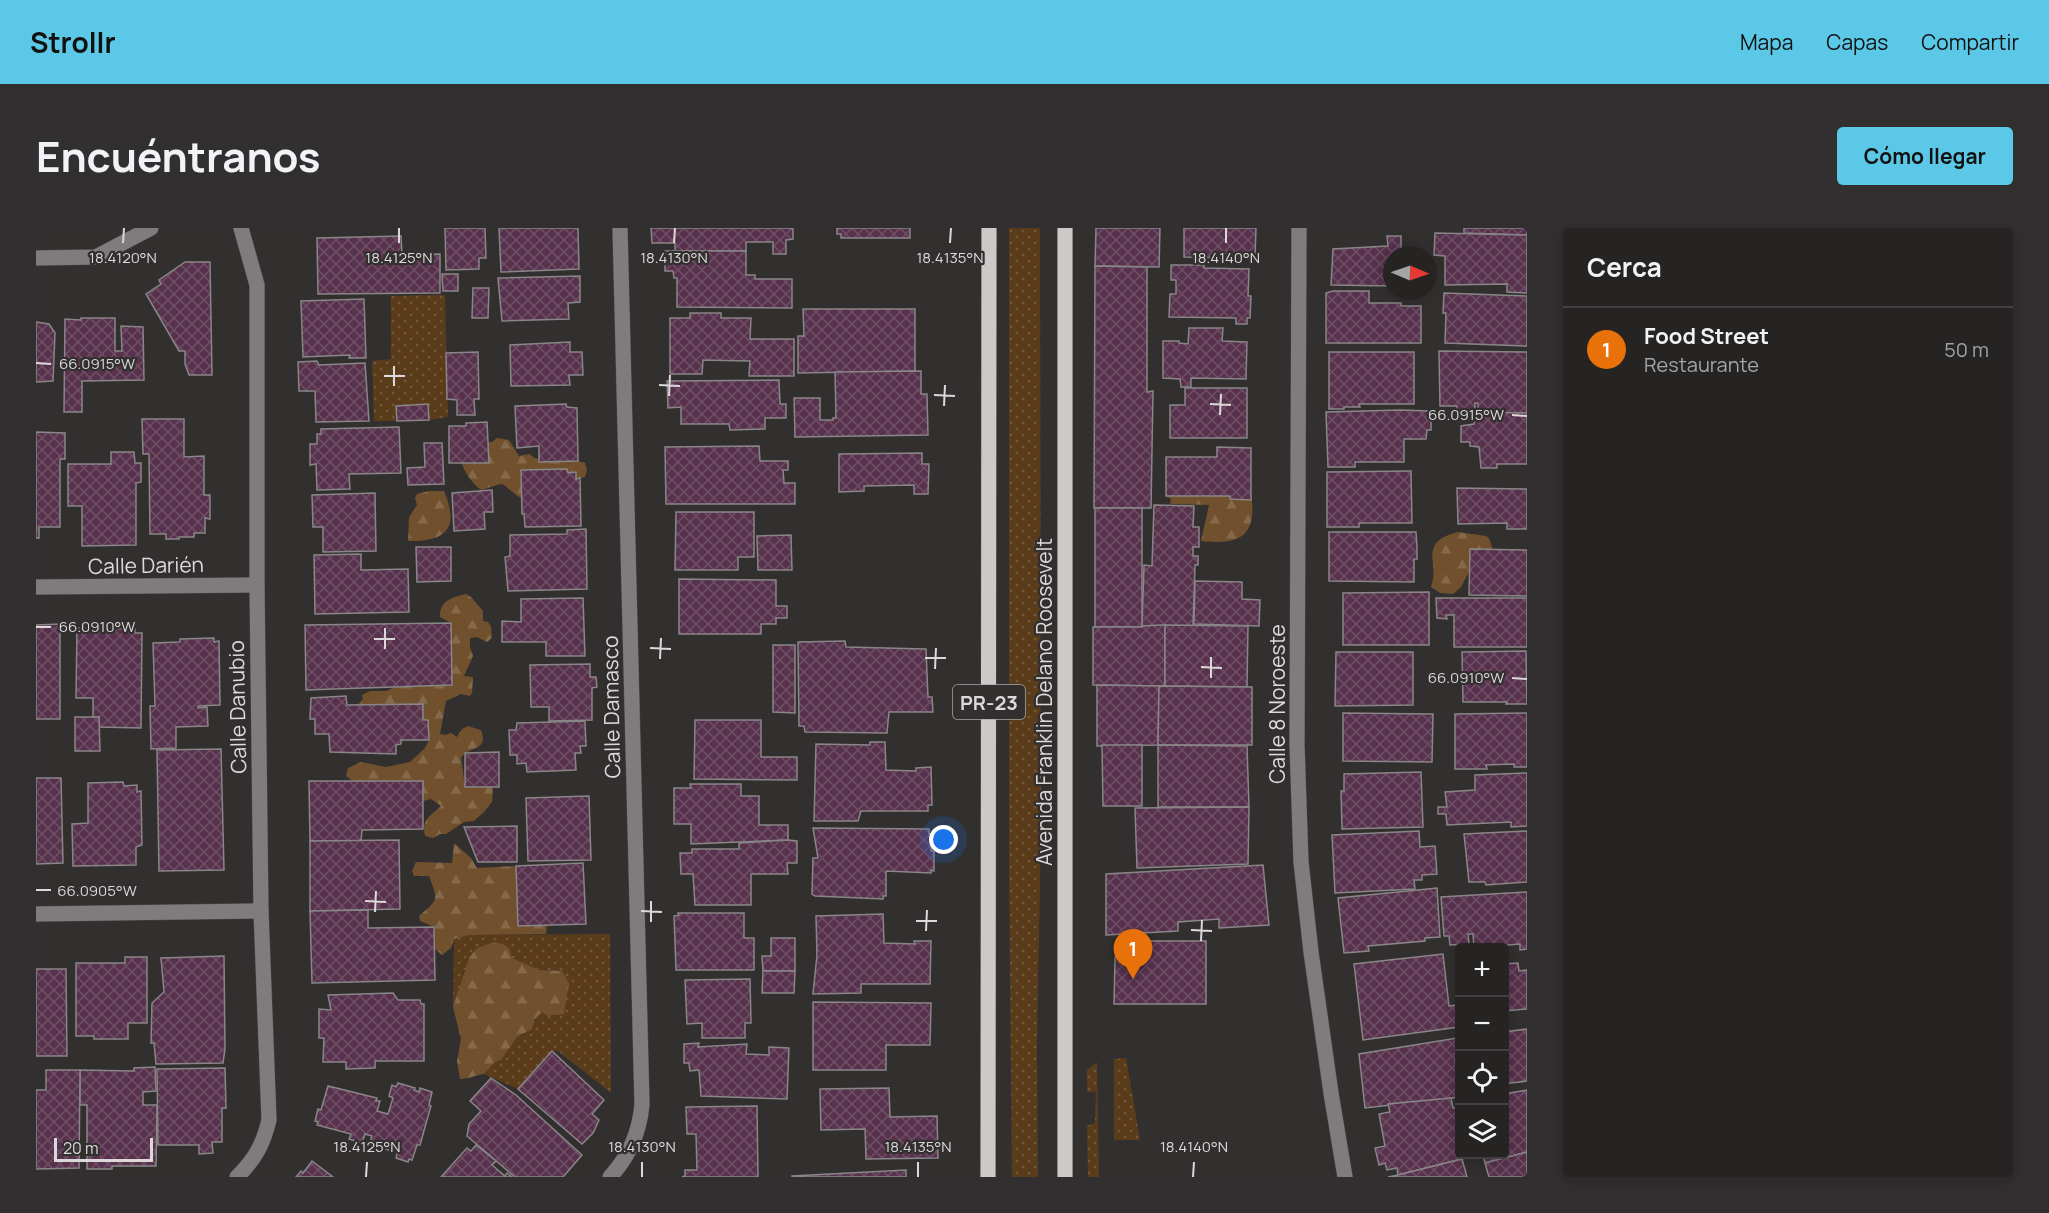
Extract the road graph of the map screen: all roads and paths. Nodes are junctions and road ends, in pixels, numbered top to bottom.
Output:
1 (152, 228) edge
2 (241, 228) edge
3 (620, 228) edge
4 (989, 228) edge
5 (1065, 228) edge
6 (1299, 228) edge
7 (36, 258) edge
8 (257, 585) junction
9 (36, 587) edge
10 (261, 911) junction
11 (36, 914) edge
12 (237, 1177) edge
13 (610, 1177) edge
14 (988, 1177) edge
15 (1065, 1177) edge
16 (1345, 1177) edge

1 - 7 street
2 - 8 street, Calle Danubio
3 - 13 street, Calle Damasco
4 - 14 main road, PR-23
5 - 15 main road, Avenida Franklin Delano Roosevelt
6 - 16 street, Calle 8 Noroeste
8 - 9 street, Calle Darién
8 - 10 street, Calle Danubio
10 - 11 street
10 - 12 street, Calle Danubio

